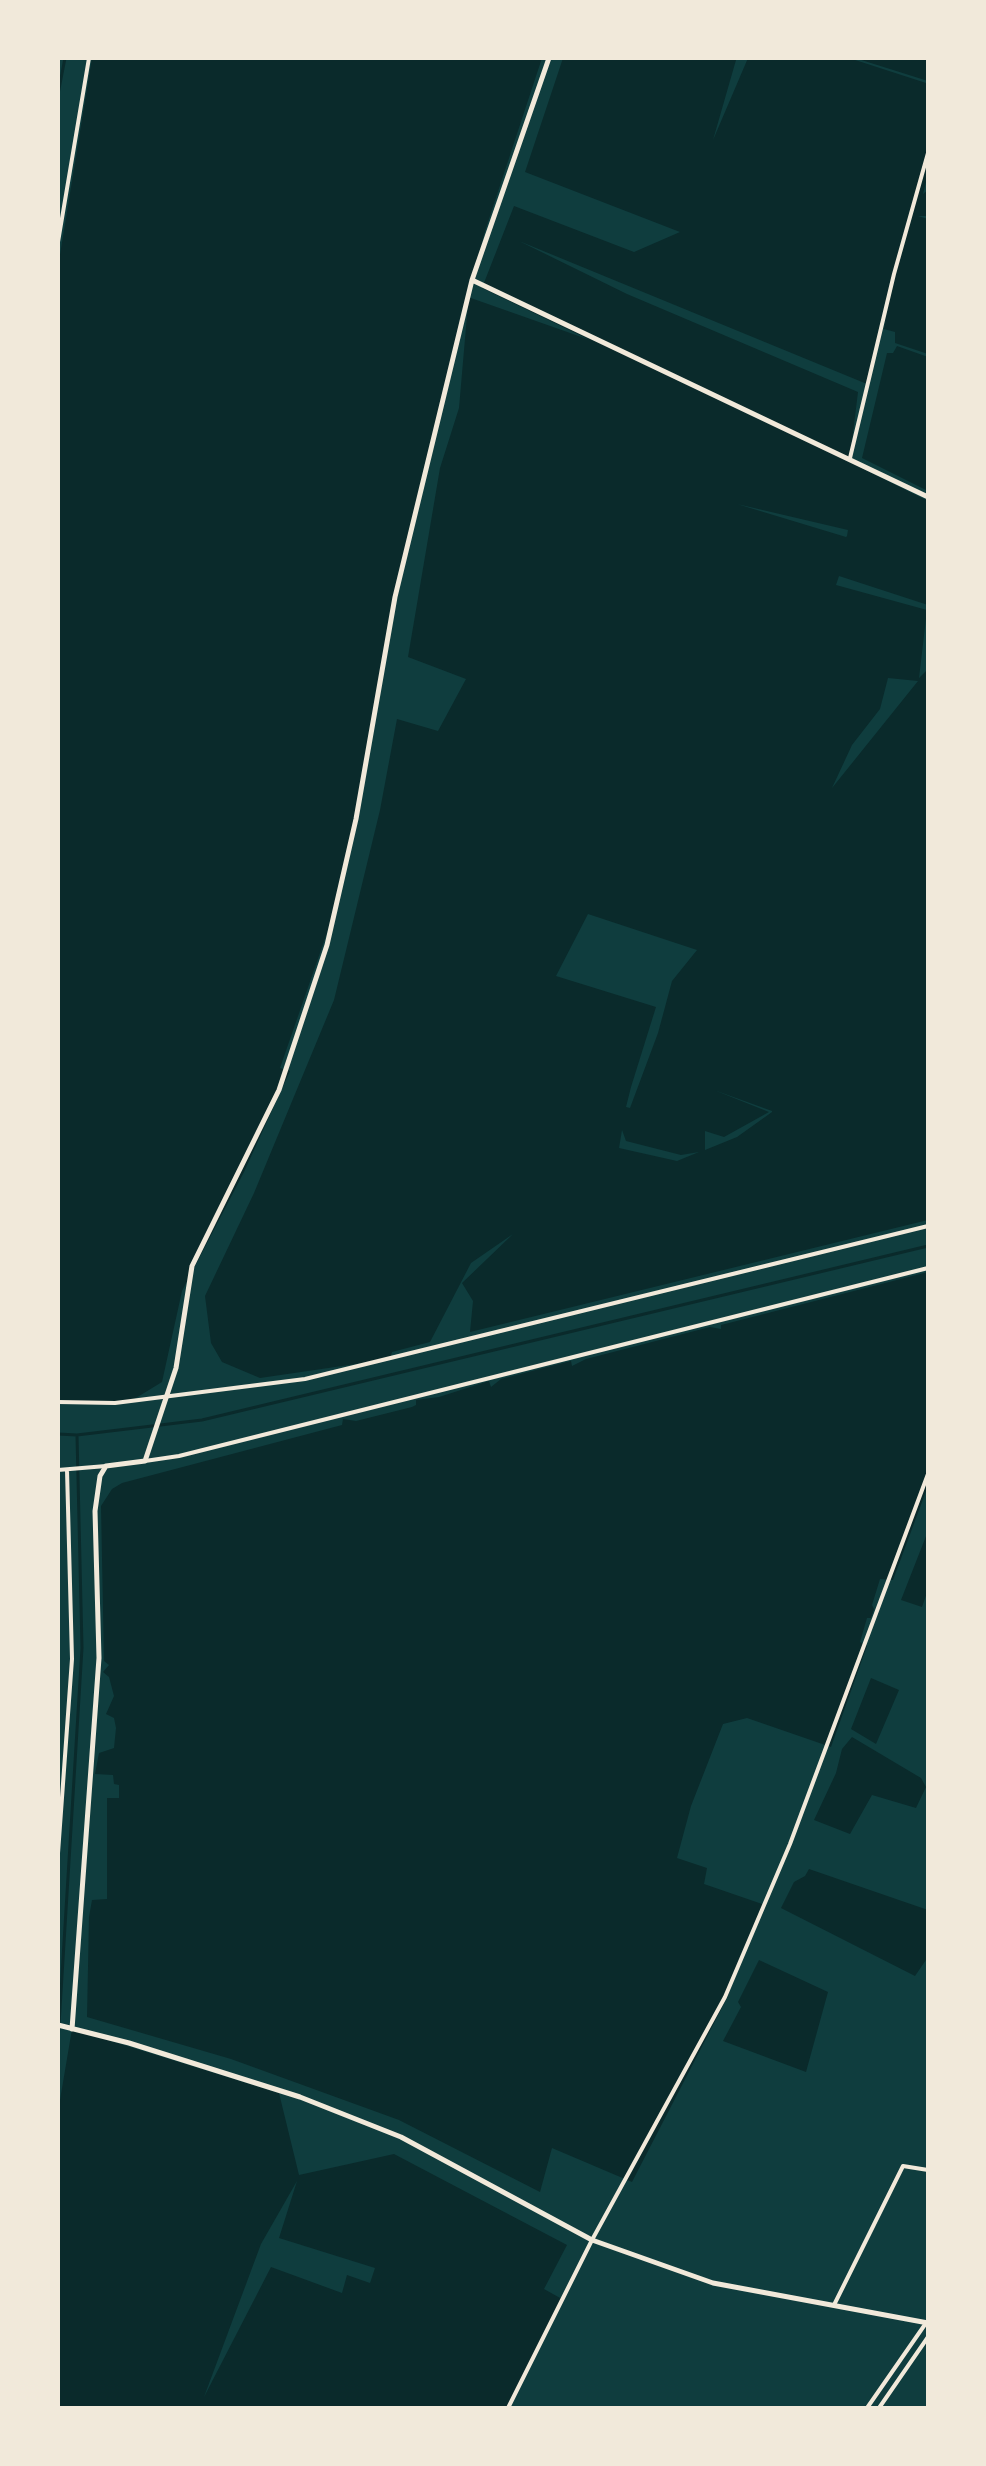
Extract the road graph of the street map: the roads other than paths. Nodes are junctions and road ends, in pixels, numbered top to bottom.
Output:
1 (89, 58) edge
2 (549, 58) edge
3 (928, 153) edge
4 (58, 242) edge
5 (472, 280) junction
6 (850, 458) junction
7 (928, 497) edge
8 (928, 1226) edge
9 (928, 1268) edge
10 (165, 1395) junction
11 (58, 1402) edge
12 (145, 1461) junction
13 (106, 1466) junction
14 (58, 1470) edge
15 (67, 1470) junction
16 (928, 1474) edge
17 (58, 1853) edge
18 (58, 2025) edge
19 (72, 2029) junction
20 (928, 2170) edge
21 (592, 2240) junction
22 (834, 2305) junction
23 (927, 2323) edge
24 (928, 2337) edge
25 (508, 2408) edge
26 (867, 2408) edge
27 (879, 2408) edge

1 - 4 street
2 - 5 street
3 - 6 street
5 - 6 street
5 - 10 street
6 - 7 street
8 - 10 street
9 - 12 street
10 - 11 street
10 - 12 street
12 - 13 street
13 - 15 street
13 - 19 street
14 - 15 street
15 - 17 street
16 - 21 street
18 - 19 street
19 - 21 street
20 - 22 street
21 - 22 street
21 - 25 street
22 - 23 street
23 - 26 street
24 - 27 street

